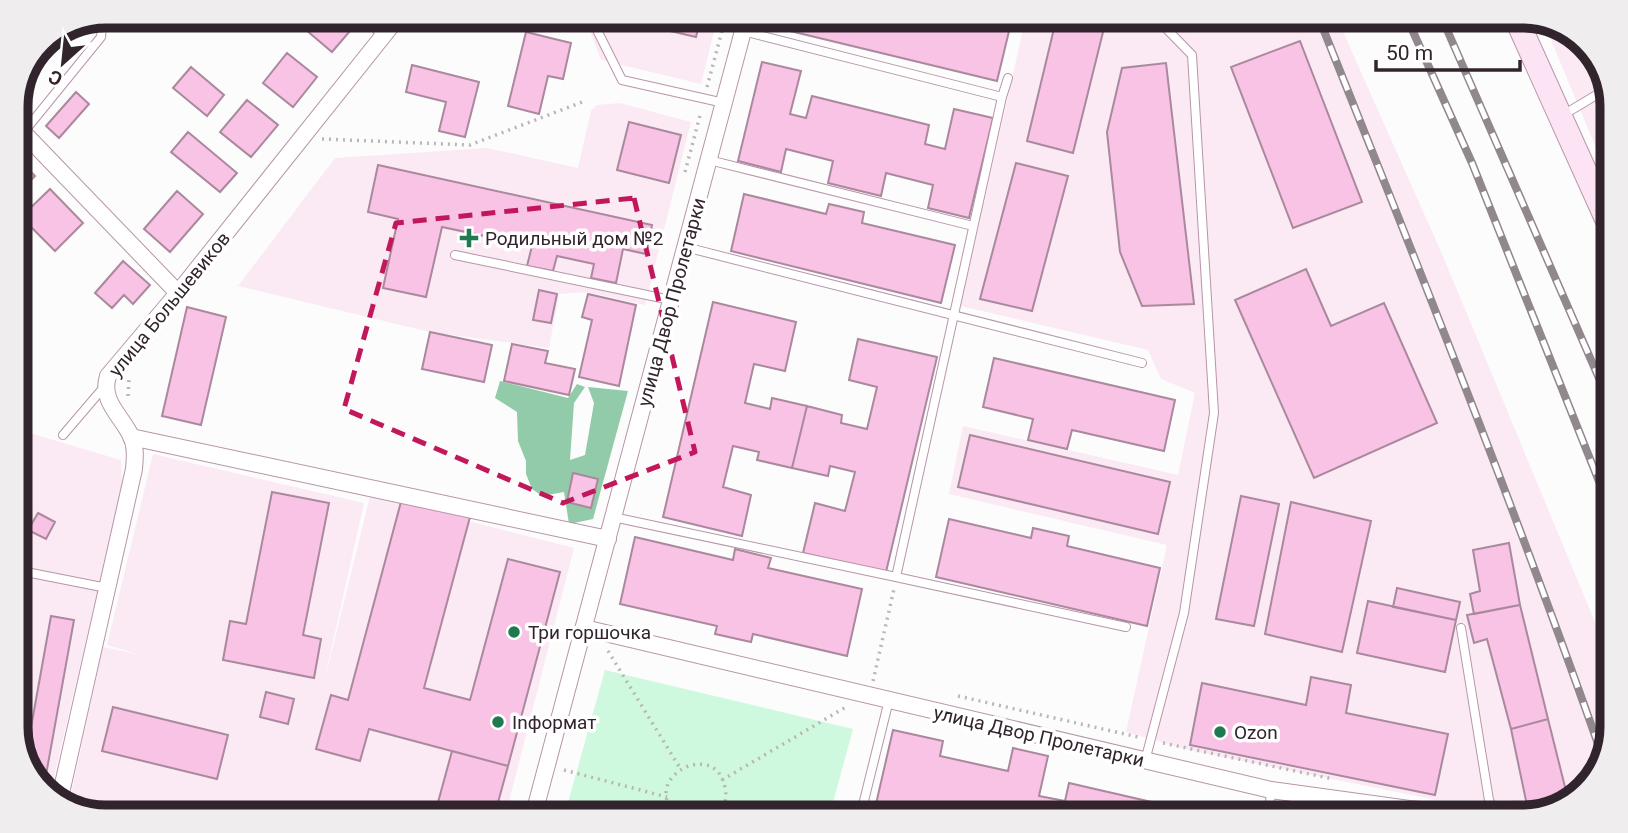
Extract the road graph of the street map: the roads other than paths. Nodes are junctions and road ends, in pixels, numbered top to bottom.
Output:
1 (102, 28) edge
2 (375, 28) edge
3 (390, 28) edge
4 (599, 28) edge
5 (744, 28) edge
6 (762, 28) edge
7 (1166, 28) edge
8 (1520, 28) edge
9 (384, 36) junction
10 (1008, 78) dead end
11 (1599, 93) edge
12 (1002, 97) junction
13 (724, 103) junction
14 (1561, 117) junction
15 (28, 119) edge
16 (28, 138) edge
17 (709, 160) junction
18 (1600, 204) edge
19 (973, 226) junction
20 (685, 247) junction
21 (455, 255) dead end
22 (178, 293) junction
23 (671, 300) junction
24 (954, 314) junction
25 (1142, 363) dead end
26 (106, 385) junction
27 (63, 435) dead end
28 (131, 436) junction
29 (613, 517) junction
30 (608, 538) junction
31 (28, 573) edge
32 (896, 577) junction
33 (107, 589) junction
34 (1126, 627) dead end
35 (1461, 628) dead end
36 (590, 630) junction
37 (889, 700) junction
38 (1145, 761) junction
39 (1271, 790) junction
40 (61, 791) edge
41 (536, 805) edge
42 (863, 805) edge
43 (1270, 805) edge
44 (1380, 805) edge
45 (1492, 805) edge

1 - 15 lane
2 - 9 lane
3 - 9 street, улица Большевиков
4 - 13 lane
5 - 13 street, улица Двор Пролетарки
6 - 12 lane
7 - 38 lane
8 - 14 main road
9 - 22 street, улица Большевиков
10 - 12 lane
11 - 14 lane
12 - 19 lane
13 - 17 street, улица Двор Пролетарки
14 - 18 main road
16 - 22 street
17 - 19 lane
17 - 20 street, улица Двор Пролетарки
19 - 24 lane
20 - 23 street, улица Двор Пролетарки
20 - 24 lane
21 - 23 lane
22 - 26 street, улица Большевиков
23 - 29 street, улица Двор Пролетарки
24 - 25 lane
24 - 32 lane
26 - 27 lane
26 - 28 street, улица Большевиков
28 - 30 street
28 - 33 street, улица Большевиков
29 - 30 street, улица Двор Пролетарки
29 - 32 lane
30 - 36 street, улица Двор Пролетарки
31 - 33 lane
32 - 34 lane
33 - 40 street, улица Большевиков
35 - 45 lane
36 - 37 street, улица Двор Пролетарки
36 - 41 street, улица Двор Пролетарки
37 - 38 street, улица Двор Пролетарки
37 - 42 lane
38 - 39 street, улица Двор Пролетарки
39 - 43 lane
39 - 44 street, улица Двор Пролетарки

